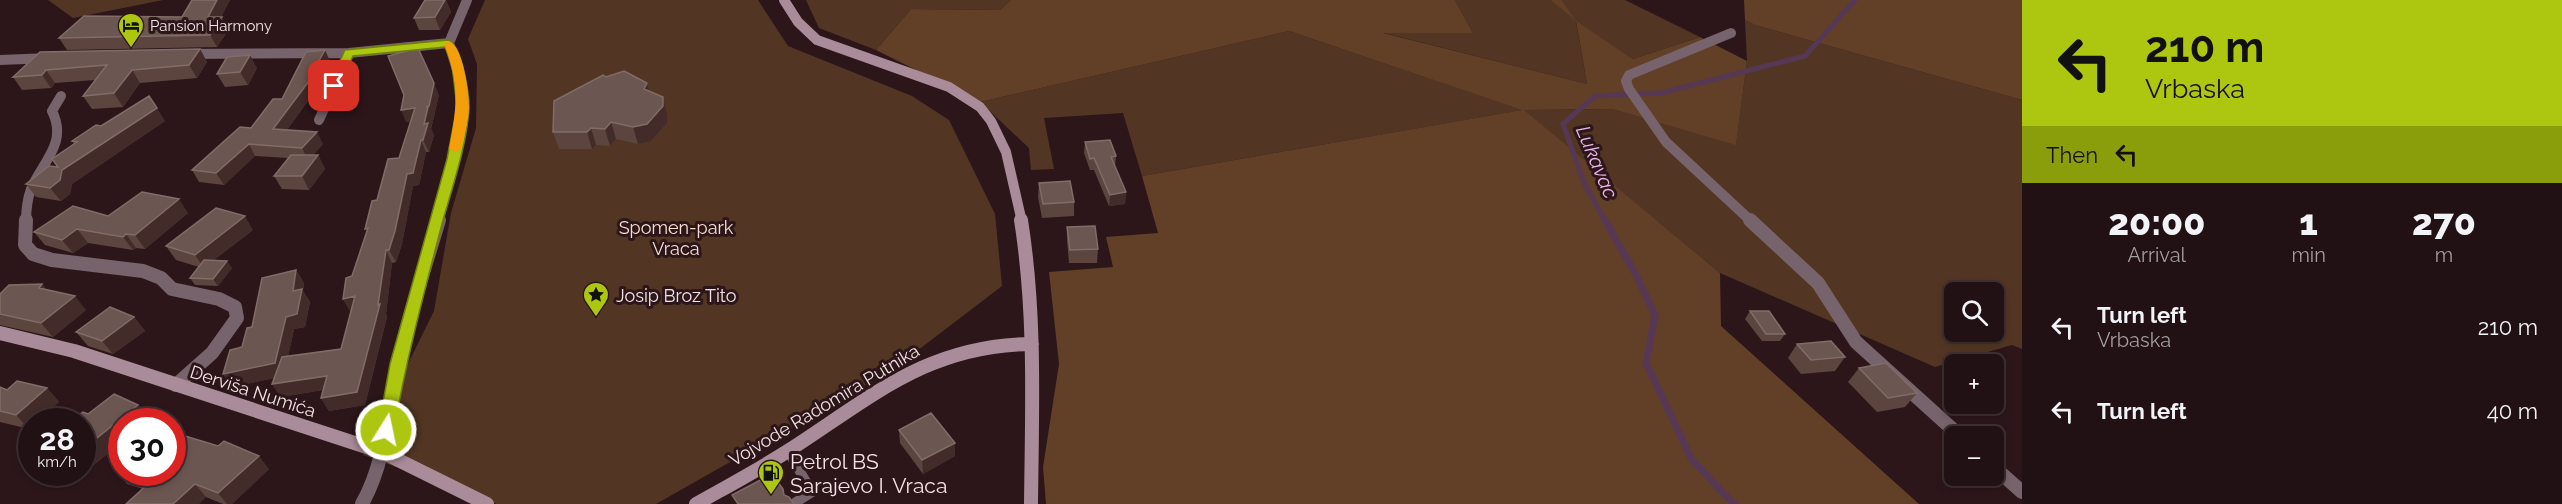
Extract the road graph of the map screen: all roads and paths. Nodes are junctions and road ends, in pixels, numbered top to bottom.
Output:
1 (467, 0) edge
2 (784, 0) edge
3 (1731, 33) dead end
4 (448, 43) junction
5 (349, 53) junction
6 (171, 54) edge
7 (56, 57) edge
8 (0, 60) edge
9 (61, 96) dead end
10 (319, 120) dead end
11 (0, 333) edge
12 (1032, 344) junction
13 (176, 385) junction
14 (1949, 426) edge
15 (788, 451) junction
16 (382, 452) junction
17 (2004, 476) edge
18 (2022, 492) edge
19 (362, 504) edge
20 (487, 504) edge
21 (696, 504) edge
22 (793, 504) edge
23 (1031, 504) edge

1 - 4 street
2 - 12 main road
3 - 14 street
4 - 5 street
4 - 16 street
5 - 6 street
5 - 10 street
7 - 8 street
9 - 13 street
11 - 13 main road, Derviša Numića
12 - 15 main road, Vojvode Radomira Putnika
12 - 23 main road
13 - 16 main road, Derviša Numića
15 - 21 main road, Vojvode Radomira Putnika
15 - 22 lane
16 - 19 street
16 - 20 main road, Derviša Numića
17 - 18 street

